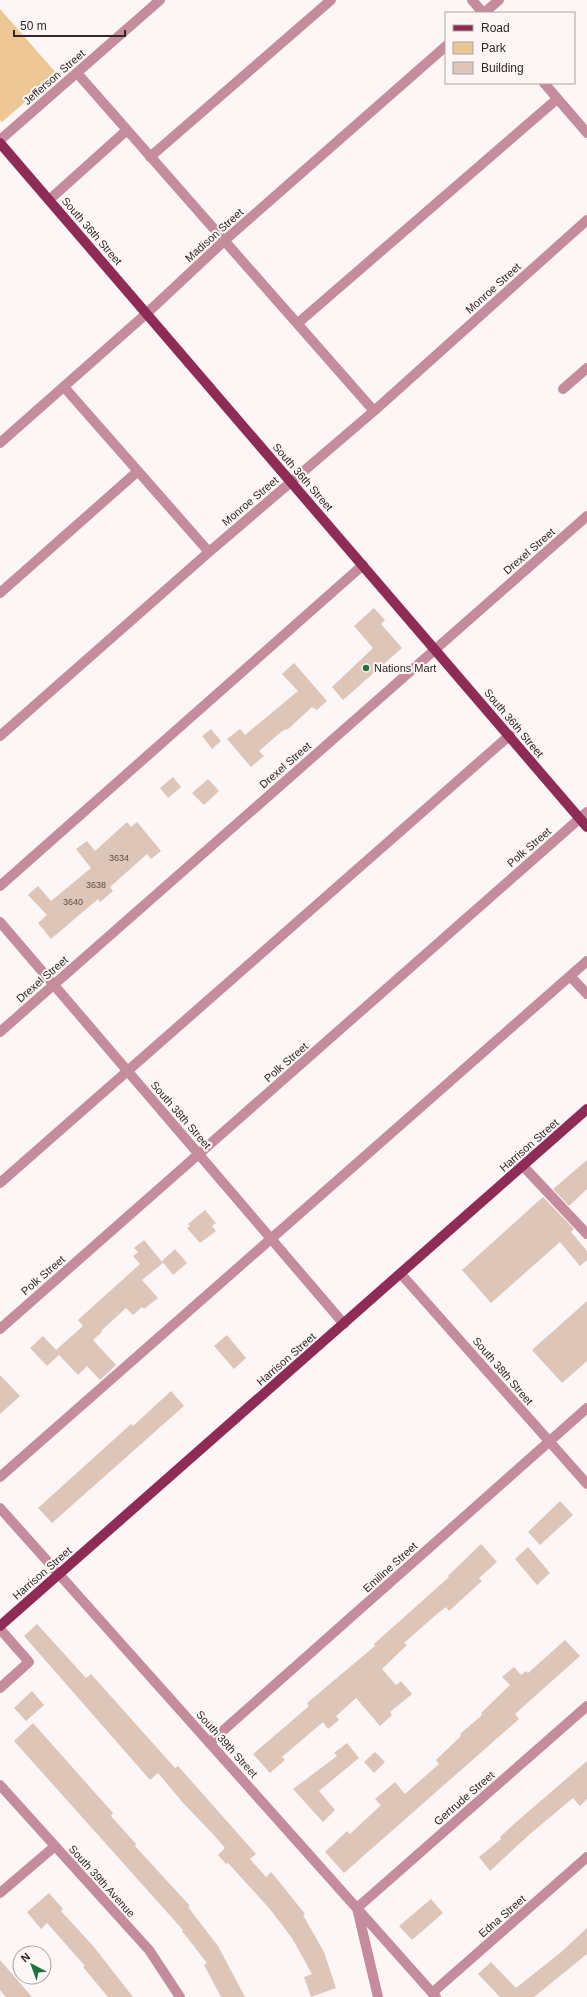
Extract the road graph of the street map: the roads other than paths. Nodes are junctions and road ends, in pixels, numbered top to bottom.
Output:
1 (160, 0) edge
2 (331, 0) edge
3 (472, 0) edge
4 (499, 0) edge
5 (483, 12) edge
6 (485, 12) edge
7 (445, 47) edge
8 (77, 73) junction
9 (545, 84) edge
10 (557, 99) junction
11 (127, 130) junction
12 (587, 133) edge
13 (0, 141) edge
14 (150, 157) junction
15 (49, 200) junction
16 (587, 220) edge
17 (224, 241) junction
18 (146, 314) junction
19 (298, 323) junction
20 (587, 368) edge
21 (64, 387) junction
22 (563, 389) dead end
23 (374, 411) junction
24 (0, 443) edge
25 (138, 471) junction
26 (291, 482) junction
27 (587, 516) edge
28 (209, 552) junction
29 (363, 565) junction
30 (0, 593) edge
31 (436, 649) junction
32 (0, 736) edge
33 (510, 736) junction
34 (583, 815) edge
35 (587, 827) edge
36 (0, 886) edge
37 (0, 922) edge
38 (587, 961) edge
39 (570, 976) junction
40 (54, 985) junction
41 (587, 994) edge
42 (0, 1032) edge
43 (128, 1071) junction
44 (587, 1109) edge
45 (199, 1154) junction
46 (523, 1166) junction
47 (0, 1183) edge
48 (587, 1234) edge
49 (271, 1238) junction
50 (400, 1274) junction
51 (344, 1324) junction
52 (0, 1329) edge
53 (587, 1408) edge
54 (549, 1442) junction
55 (0, 1477) edge
56 (587, 1484) edge
57 (0, 1508) edge
58 (59, 1574) junction
59 (0, 1628) edge
60 (0, 1688) edge
61 (587, 1706) edge
62 (209, 1742) junction
63 (0, 1785) edge
64 (54, 1846) junction
65 (587, 1857) edge
66 (0, 1893) edge
67 (357, 1908) junction
68 (434, 1995) edge
69 (180, 1997) edge
70 (378, 1997) edge

1 - 8 street, Jefferson Street
2 - 14 street
3 - 5 street
4 - 6 street
7 - 17 street, Madison Street
8 - 11 street
8 - 13 street, Jefferson Street
9 - 10 street
10 - 12 street
10 - 19 street
11 - 14 street
11 - 15 street
13 - 15 main road, South 36th Street
14 - 17 street
15 - 18 main road, South 36th Street
16 - 23 street, Monroe Street
17 - 18 street, Madison Street
17 - 19 street
18 - 21 street, Madison Street
18 - 26 main road, South 36th Street
19 - 23 street
20 - 22 street
21 - 24 street, Madison Street
21 - 25 street
23 - 26 street, Monroe Street
25 - 28 street
25 - 30 street
26 - 28 street, Monroe Street
26 - 29 main road, South 36th Street
27 - 31 street, Drexel Street
28 - 32 street, Monroe Street
29 - 31 main road, South 36th Street
29 - 36 street
31 - 33 main road, South 36th Street
31 - 40 street, Drexel Street
33 - 34 main road, South 36th Street
33 - 43 street
34 - 35 main road, South 36th Street
34 - 45 street, Polk Street
37 - 40 street, South 38th Street
38 - 39 street
39 - 41 street
39 - 49 street
40 - 42 street, Drexel Street
40 - 43 street, South 38th Street
43 - 45 street, South 38th Street
43 - 47 street
44 - 46 main road, Harrison Street
45 - 49 street, South 38th Street
45 - 52 street, Polk Street
46 - 48 street
46 - 50 main road, Harrison Street
49 - 51 street, South 38th Street
49 - 55 street
50 - 51 main road, Harrison Street
50 - 54 street, South 38th Street
51 - 58 main road, Harrison Street
53 - 54 street, Emiline Street
54 - 56 street, South 38th Street
54 - 62 street, Emiline Street
57 - 58 street, South 39th Street
58 - 59 main road, Harrison Street
58 - 62 street, South 39th Street
59 - 60 street
61 - 67 street, Gertrude Street
62 - 67 street, South 39th Street
63 - 64 street, South 39th Avenue
64 - 66 street
64 - 69 street, South 39th Avenue
65 - 68 street, Edna Street
67 - 68 street, South 39th Street
67 - 70 street

